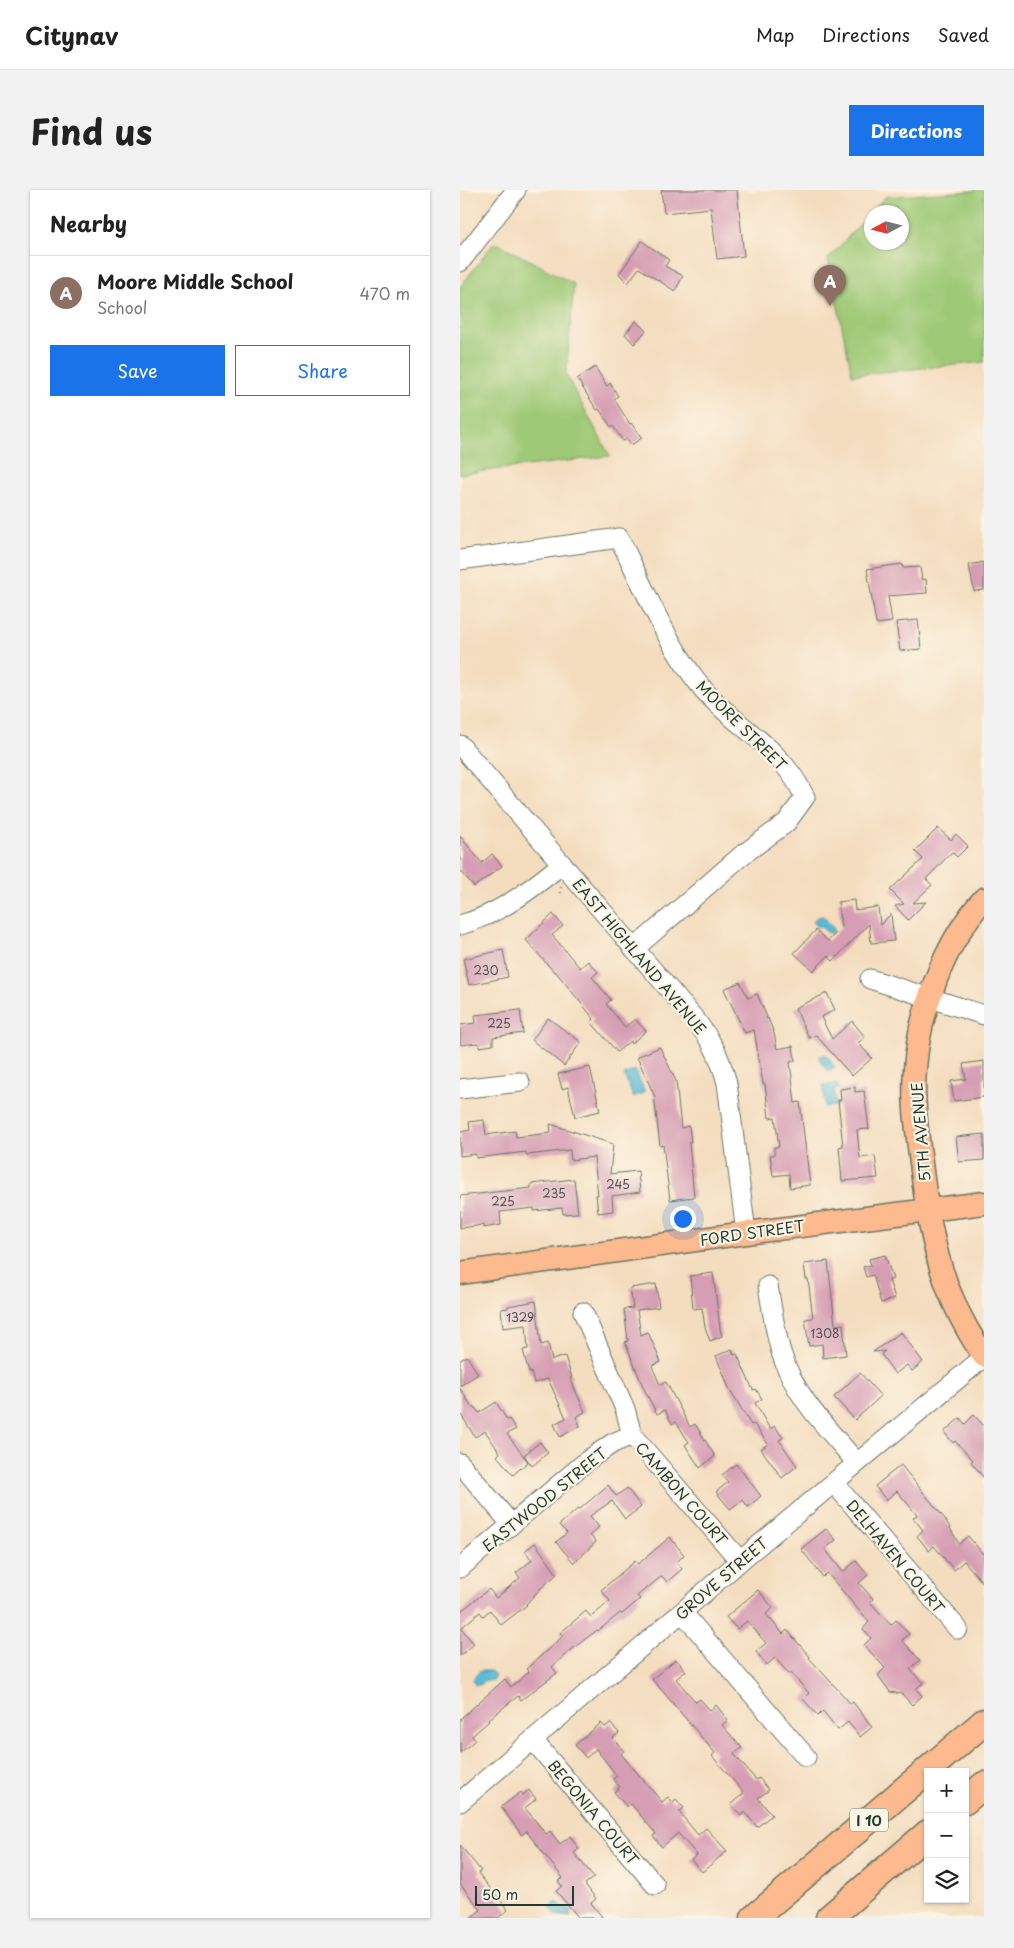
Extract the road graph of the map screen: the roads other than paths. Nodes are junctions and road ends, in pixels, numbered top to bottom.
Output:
1 (516, 190) edge
2 (460, 262) edge
3 (460, 560) edge
4 (460, 745) edge
5 (562, 864) junction
6 (984, 899) edge
7 (460, 925) edge
8 (634, 949) junction
9 (870, 979) dead end
10 (930, 997) junction
11 (984, 1015) edge
12 (520, 1082) dead end
13 (460, 1089) edge
14 (984, 1203) edge
15 (927, 1209) junction
16 (746, 1233) junction
17 (460, 1273) edge
18 (768, 1286) dead end
19 (583, 1312) dead end
20 (984, 1357) edge
21 (632, 1435) junction
22 (460, 1463) edge
23 (857, 1463) junction
24 (834, 1483) junction
25 (511, 1524) junction
26 (740, 1561) junction
27 (460, 1568) edge
28 (682, 1612) junction
29 (958, 1629) dead end
30 (984, 1722) edge
31 (533, 1740) junction
32 (806, 1757) dead end
33 (984, 1785) edge
34 (969, 1798) edge
35 (460, 1802) edge
36 (924, 1836) edge
37 (655, 1885) dead end
38 (754, 1918) edge
39 (829, 1918) edge

1 - 2 street
3 - 8 street, MOORE STREET
4 - 5 street, EAST HIGHLAND AVENUE
5 - 7 street
5 - 8 street, EAST HIGHLAND AVENUE
6 - 10 main road, 5TH AVENUE
8 - 16 street, EAST HIGHLAND AVENUE
9 - 10 street
10 - 11 street
10 - 15 main road, 5TH AVENUE
12 - 13 street
14 - 15 main road, FORD STREET
15 - 16 main road, FORD STREET
15 - 20 main road
16 - 17 main road, FORD STREET
18 - 23 street
19 - 21 street, CAMBON COURT
20 - 23 street, GROVE STREET
21 - 25 street, EASTWOOD STREET
21 - 26 street, CAMBON COURT
22 - 25 street
23 - 24 street, GROVE STREET
24 - 26 street, GROVE STREET
24 - 29 street, DELHAVEN COURT
25 - 27 street, EASTWOOD STREET
26 - 28 street, GROVE STREET
28 - 31 street, GROVE STREET
28 - 32 street
30 - 38 highway, I 10
31 - 35 street, GROVE STREET
31 - 37 street, BEGONIA COURT
33 - 34 highway
36 - 39 highway

